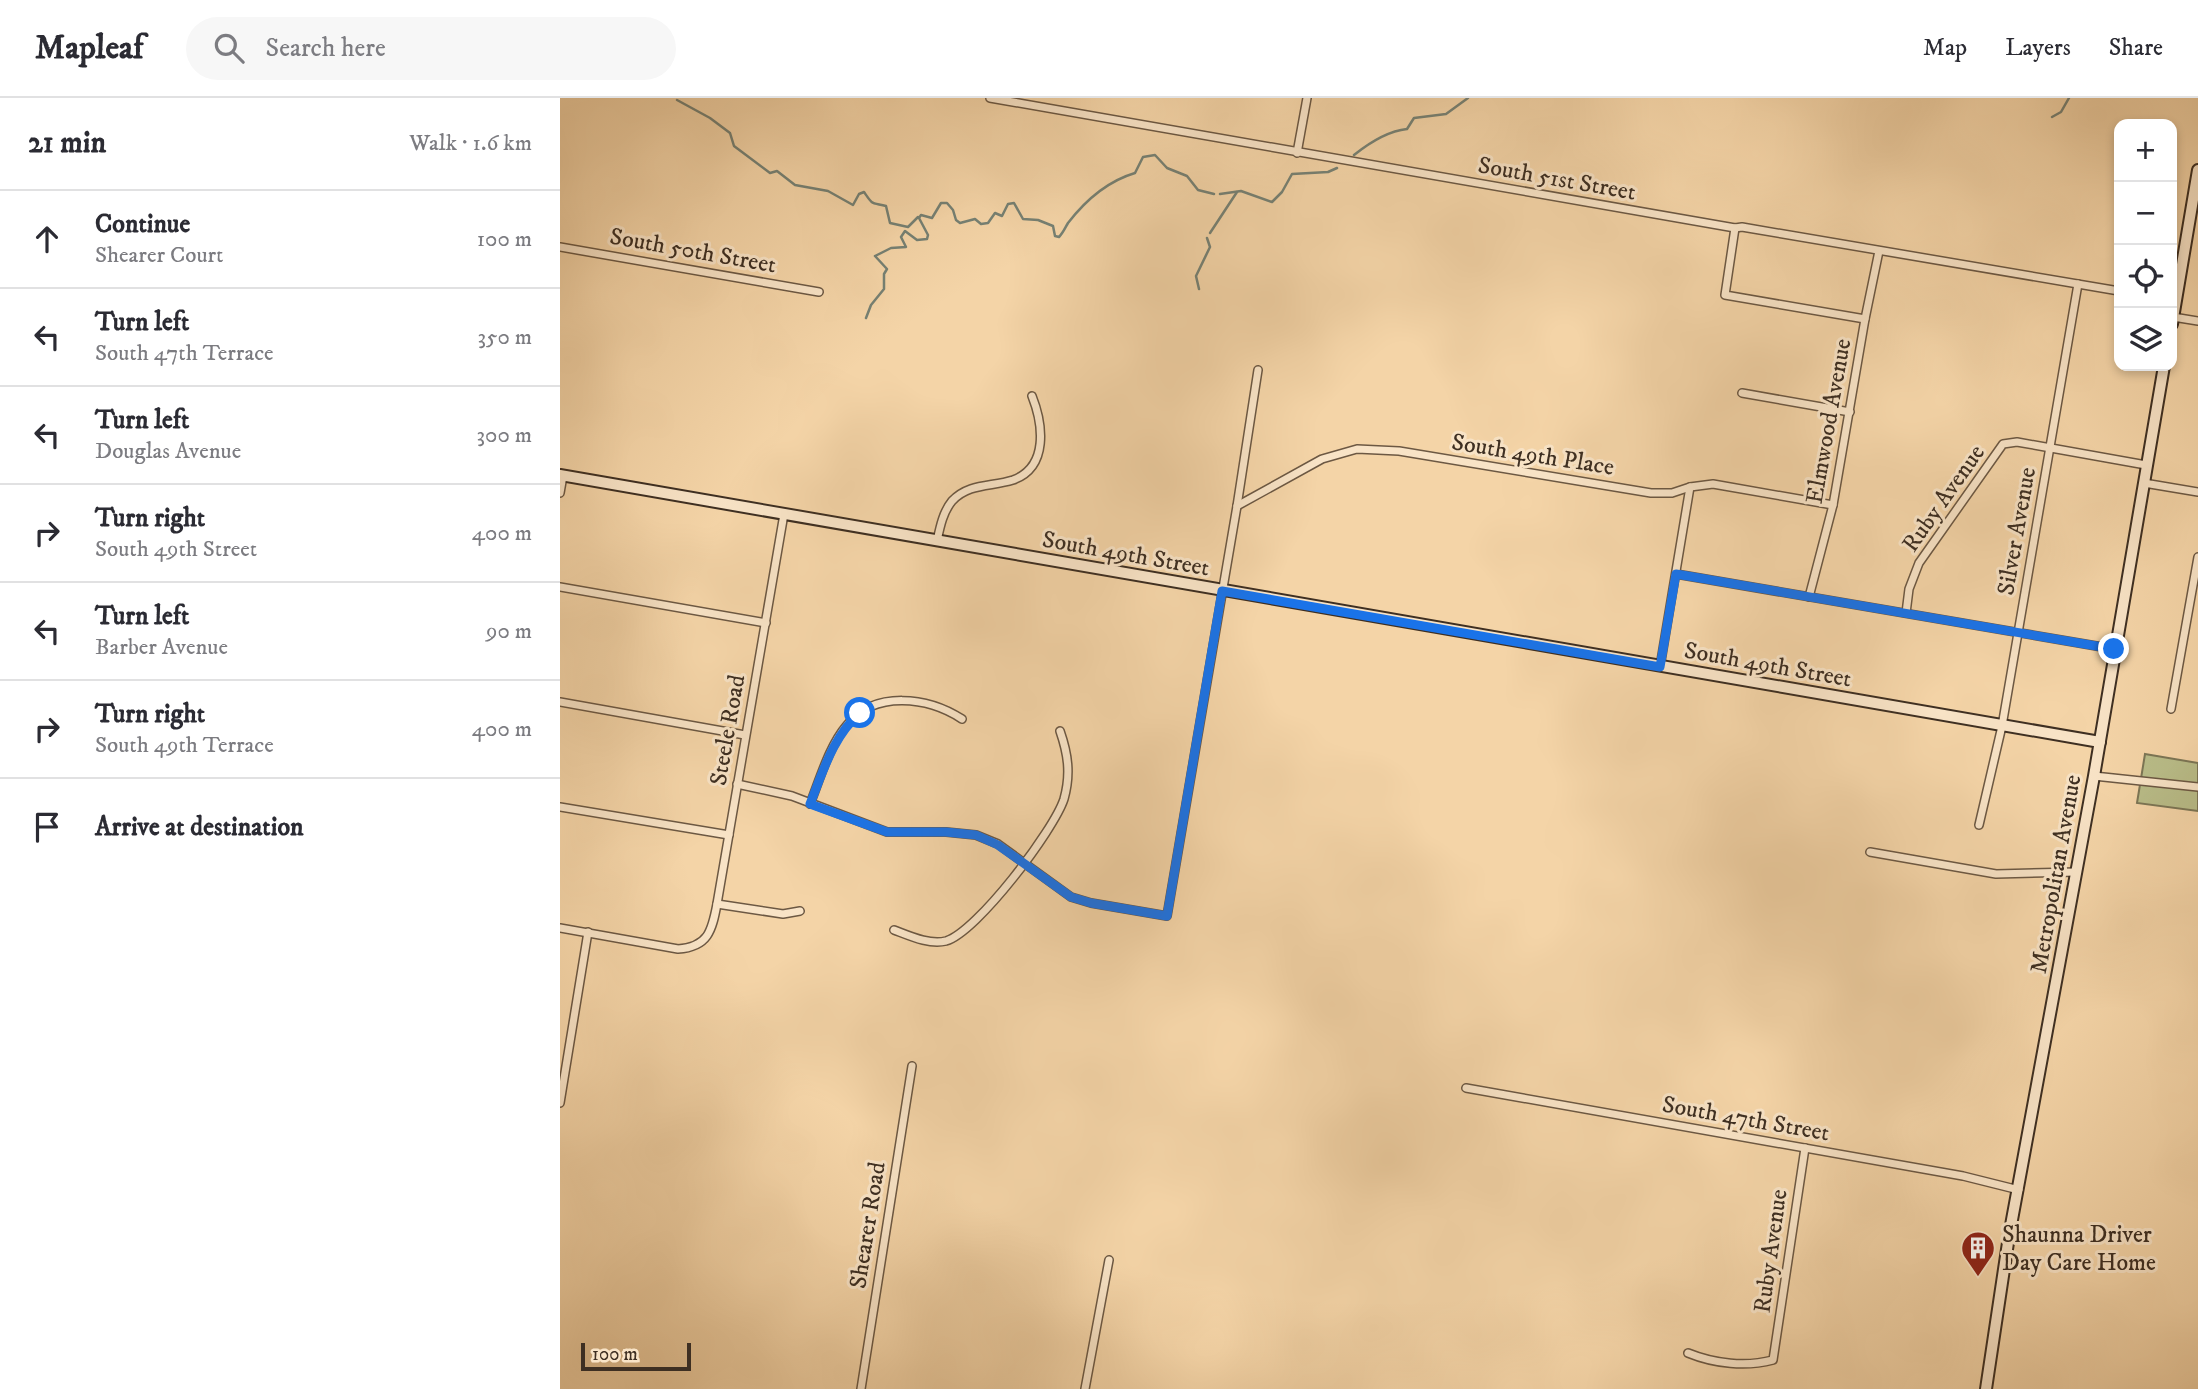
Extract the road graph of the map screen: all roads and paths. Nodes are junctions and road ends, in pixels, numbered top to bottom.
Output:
1 (990, 98) edge
2 (1307, 98) edge
3 (1297, 153) junction
4 (2198, 170) edge
5 (1735, 228) junction
6 (560, 247) edge
7 (1880, 251) junction
8 (2078, 284) junction
9 (2177, 285) edge
10 (2114, 290) edge
11 (819, 292) dead end
12 (1866, 318) junction
13 (2177, 321) edge
14 (2198, 321) edge
15 (1258, 370) dead end
16 (2163, 371) edge
17 (1742, 393) dead end
18 (1032, 396) dead end
19 (1850, 412) junction
20 (2050, 448) junction
21 (2146, 465) junction
22 (561, 475) edge
23 (2144, 483) junction
24 (1690, 487) junction
25 (2198, 492) edge
26 (560, 493) edge
27 (1833, 505) junction
28 (1237, 506) junction
29 (784, 514) junction
30 (937, 541) junction
31 (2198, 557) edge
32 (1676, 574) junction
33 (560, 587) edge
34 (1222, 591) junction
35 (1809, 597) junction
36 (1906, 613) junction
37 (766, 623) junction
38 (2018, 632) junction
39 (2114, 649) junction
40 (1660, 667) junction
41 (560, 702) edge
42 (2171, 709) dead end
43 (962, 719) dead end
44 (2002, 726) junction
45 (1060, 731) dead end
46 (745, 735) junction
47 (2100, 742) junction
48 (2094, 776) junction
49 (737, 784) junction
50 (2198, 787) edge
51 (810, 804) junction
52 (560, 807) edge
53 (1979, 825) dead end
54 (729, 835) junction
55 (1870, 852) dead end
56 (1024, 863) junction
57 (2076, 872) junction
58 (717, 904) junction
59 (800, 911) dead end
60 (560, 928) edge
61 (894, 930) dead end
62 (588, 932) junction
63 (912, 1066) dead end
64 (1466, 1088) dead end
65 (560, 1103) edge
66 (1805, 1148) junction
67 (2019, 1190) junction
68 (1109, 1260) dead end
69 (1688, 1353) dead end
70 (861, 1389) edge
71 (1085, 1389) edge
72 (1986, 1389) edge

1 - 3 street, South 51st Street
2 - 3 street
3 - 5 street, South 51st Street
4 - 9 street
5 - 7 street, South 51st Street
5 - 12 street
6 - 11 street, South 50th Street
7 - 8 street, South 51st Street
7 - 12 street, Elmwood Avenue
8 - 10 street, South 51st Street
8 - 20 street, Silver Avenue
12 - 19 street, Elmwood Avenue
13 - 14 street
15 - 28 street
16 - 21 street, Metropolitan Avenue
17 - 19 street
18 - 30 street
19 - 27 street, Elmwood Avenue
20 - 21 street
20 - 36 street, Ruby Avenue
20 - 38 street, Silver Avenue
21 - 23 street, Metropolitan Avenue
22 - 26 street
22 - 29 street, South 49th Street
23 - 25 street
23 - 39 street, Metropolitan Avenue
24 - 27 street, South 49th Place
24 - 28 street, South 49th Place
24 - 32 street
27 - 35 street, Elmwood Avenue
28 - 34 street
29 - 30 street, South 49th Street
29 - 37 street, Steele Road
30 - 34 street, South 49th Street
31 - 42 street
32 - 35 street
32 - 40 street
33 - 37 street
34 - 40 street, South 49th Street
34 - 56 street
35 - 36 street
36 - 38 street
37 - 46 street, Steele Road
38 - 39 street
38 - 44 street, Silver Avenue
39 - 47 street, Metropolitan Avenue
40 - 44 street, South 49th Street
41 - 46 street
43 - 51 street
44 - 47 street, South 49th Street
44 - 53 street, Silver Avenue
45 - 56 street
46 - 49 street, Steele Road
47 - 48 street, Metropolitan Avenue
48 - 50 street
48 - 57 street, Metropolitan Avenue
49 - 51 street
49 - 54 street, Steele Road
51 - 56 street
52 - 54 street
54 - 58 street, Steele Road
55 - 57 street
56 - 61 street
57 - 67 street, Metropolitan Avenue
58 - 59 street
58 - 62 street, Steele Road
60 - 62 street
62 - 65 street
63 - 70 street, Shearer Road
64 - 66 street, South 47th Street
66 - 67 street, South 47th Street
66 - 69 street, Ruby Avenue
67 - 72 street, Metropolitan Avenue
68 - 71 street

